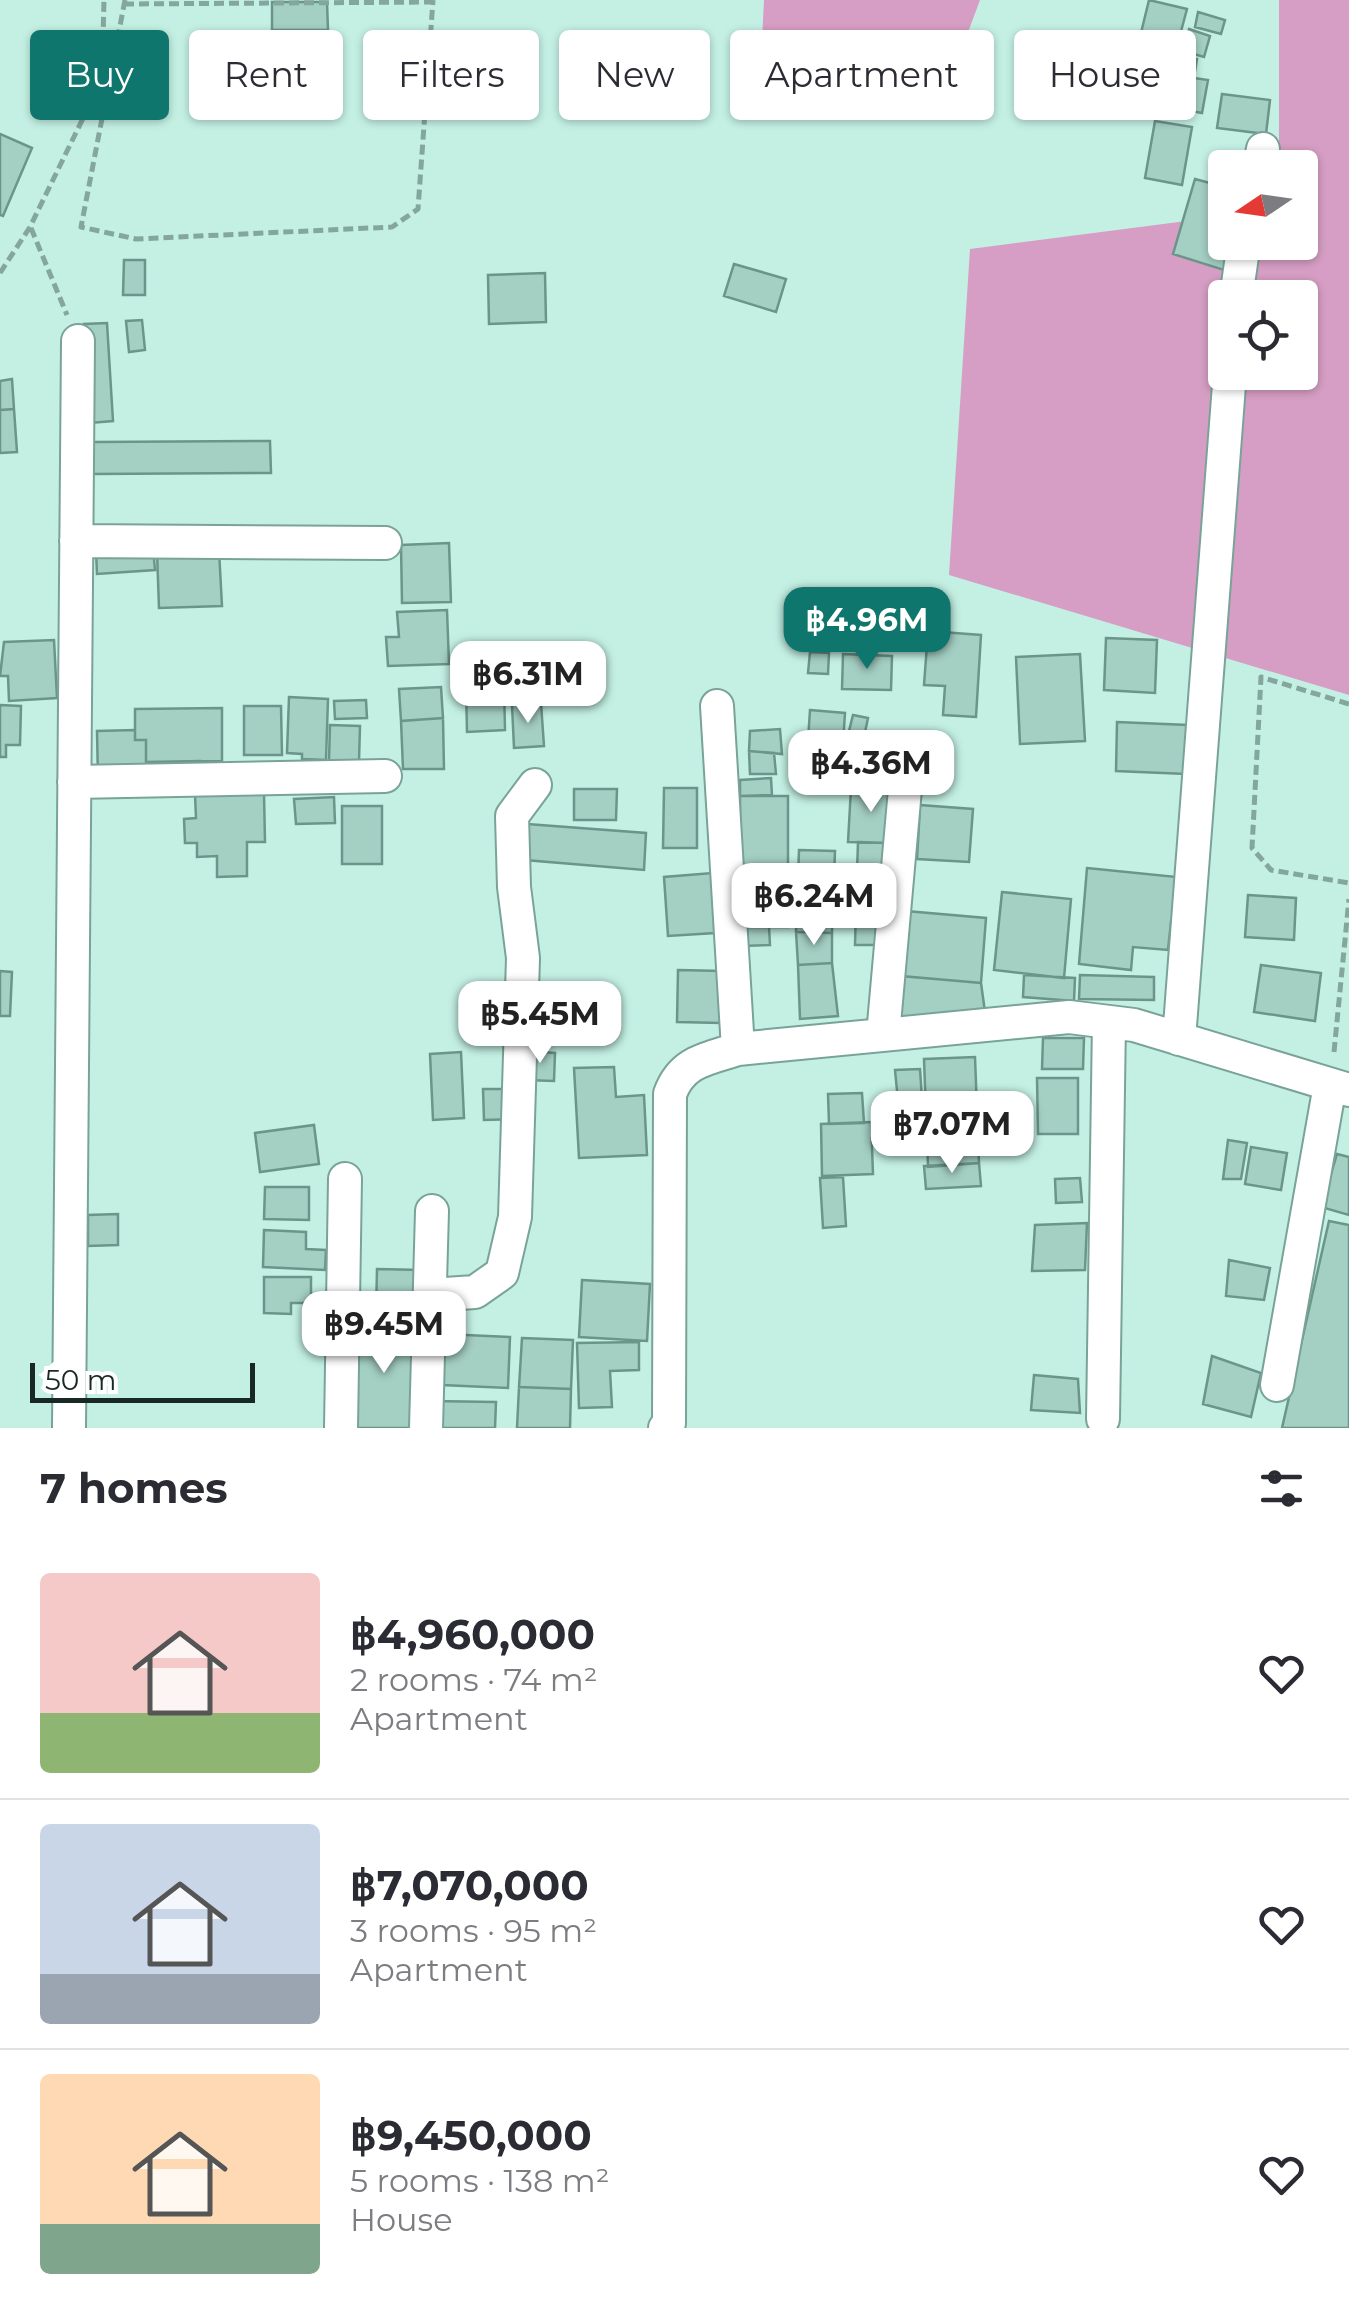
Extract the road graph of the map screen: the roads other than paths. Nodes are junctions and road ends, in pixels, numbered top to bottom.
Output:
1 (78, 341) road end
2 (1229, 390) edge
3 (76, 541) junction
4 (385, 543) dead end
5 (716, 706) dead end
6 (908, 767) dead end
7 (385, 776) dead end
8 (74, 782) junction
9 (535, 785) dead end
10 (1109, 1022) junction
11 (883, 1035) junction
12 (1180, 1039) junction
13 (738, 1049) junction
14 (1340, 1087) edge
15 (345, 1180) dead end
16 (432, 1211) dead end
17 (430, 1296) junction
18 (1276, 1385) dead end
19 (1103, 1419) dead end
20 (69, 1428) edge
21 (341, 1428) edge
22 (426, 1428) edge
23 (666, 1428) edge

1 - 3 street
2 - 12 street
3 - 4 street
3 - 8 street
5 - 13 street
6 - 11 street
7 - 8 street
8 - 20 street
9 - 17 street
10 - 11 street
10 - 12 street
10 - 19 street
11 - 13 street
12 - 14 street
13 - 23 street
14 - 18 street
15 - 21 street
16 - 17 street
17 - 22 street

